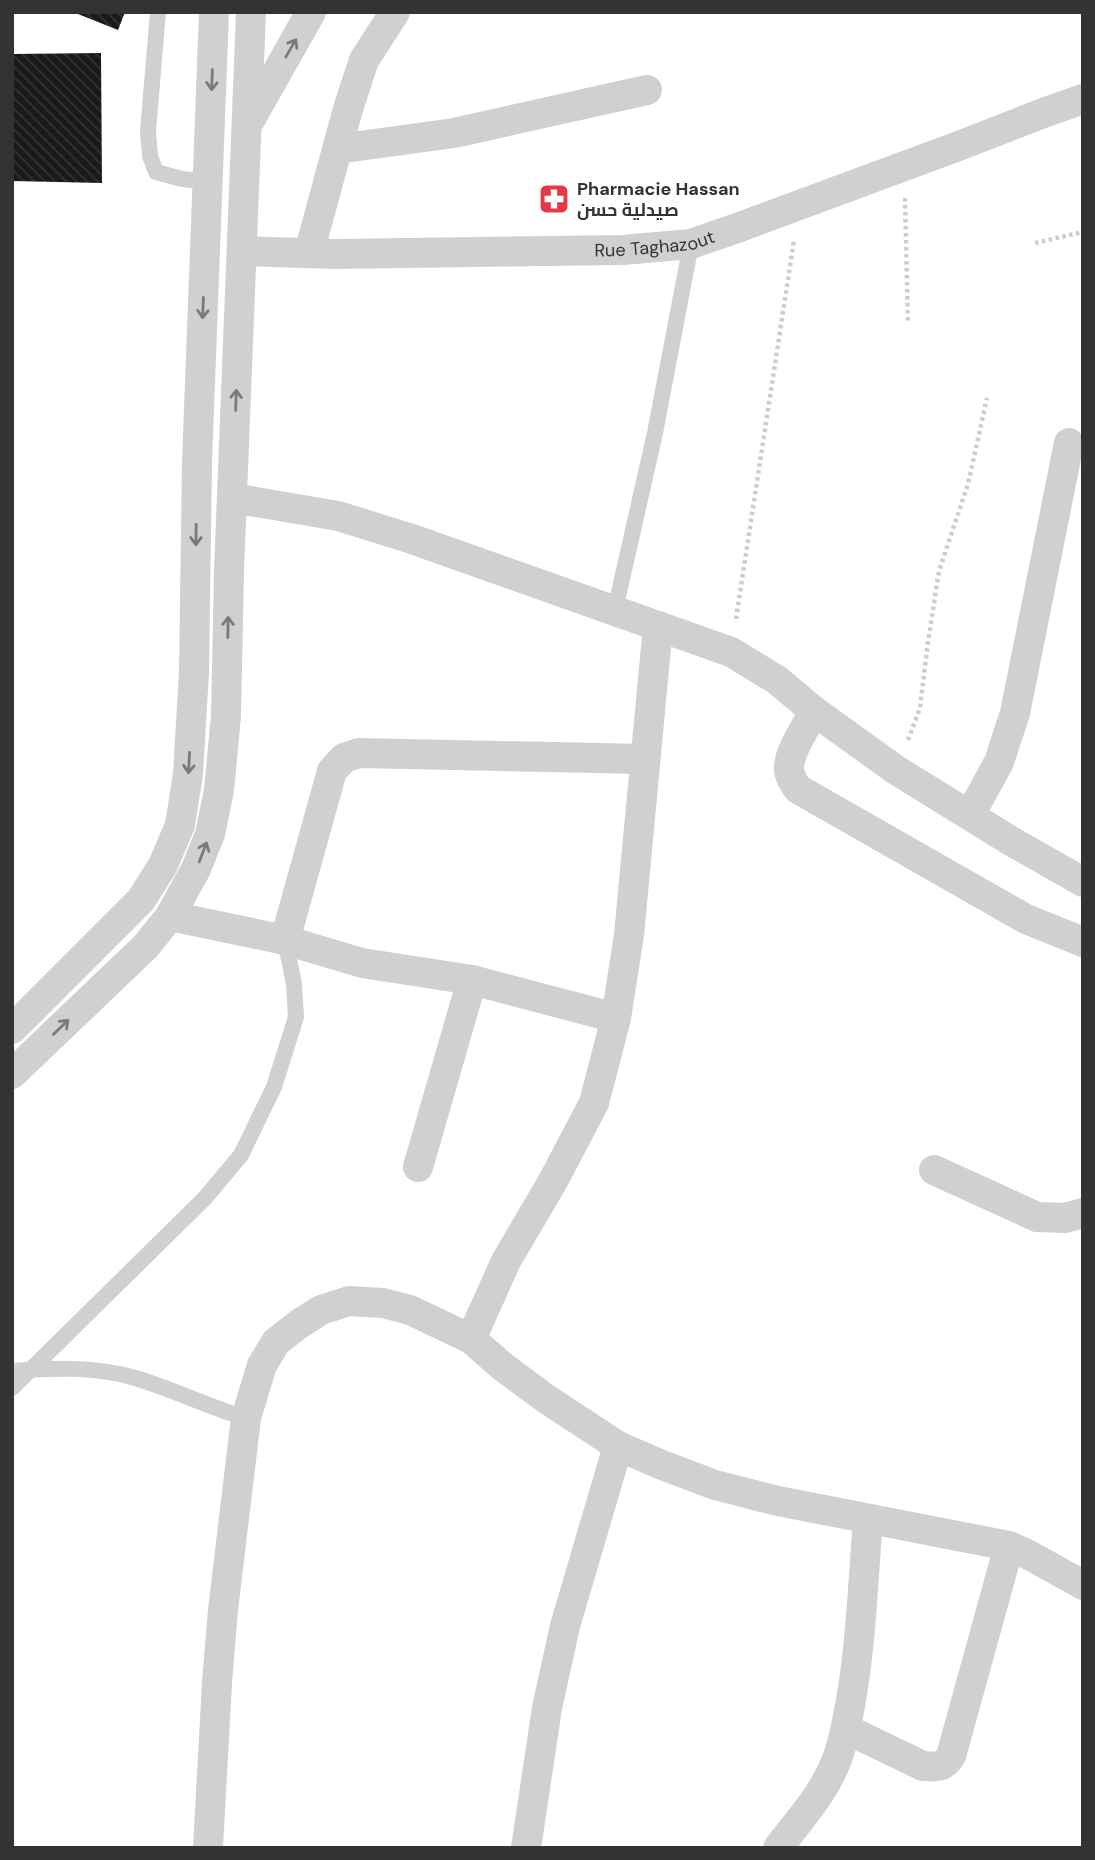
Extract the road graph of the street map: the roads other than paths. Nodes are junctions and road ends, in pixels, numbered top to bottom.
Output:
1 (158, 12) edge
2 (214, 12) edge
3 (251, 12) edge
4 (311, 12) edge
5 (395, 12) edge
6 (647, 90) dead end
7 (1083, 99) edge
8 (246, 126) junction
9 (337, 149) junction
10 (208, 182) junction
11 (691, 244) junction
12 (242, 251) junction
13 (309, 253) junction
14 (1076, 446) edge
15 (233, 499) junction
16 (615, 610) junction
17 (658, 626) junction
18 (814, 711) junction
19 (645, 759) junction
20 (970, 816) junction
21 (1083, 882) edge
22 (170, 916) junction
23 (285, 940) junction
24 (1083, 942) edge
25 (472, 980) junction
26 (616, 1018) junction
27 (12, 1029) edge
28 (12, 1074) edge
29 (418, 1167) dead end
30 (934, 1170) dead end
31 (1083, 1213) edge
32 (471, 1339) junction
33 (31, 1370) junction
34 (12, 1371) edge
35 (12, 1388) edge
36 (246, 1418) junction
37 (618, 1446) junction
38 (868, 1519) junction
39 (1009, 1546) junction
40 (1083, 1586) edge
41 (846, 1728) junction
42 (208, 1848) edge
43 (526, 1848) edge
44 (778, 1848) edge

1 - 10 lane
2 -> 10 street
3 - 8 street
8 -> 4 street
5 - 9 street
6 - 9 street
7 - 11 street, Rue Taghazout
8 - 12 street
9 - 13 street
10 -> 27 street
11 - 13 street, Rue Taghazout
11 - 16 lane
12 - 13 street, Rue Taghazout
15 -> 12 street
14 - 20 street
15 - 16 street
22 -> 15 street
16 - 17 street
17 - 18 street
17 - 19 street
18 - 20 street
18 - 24 street
19 - 23 street
19 - 26 street
20 - 21 street
22 - 23 street
28 -> 22 street
23 - 25 street
23 - 33 lane
25 - 26 street
25 - 29 street
26 - 32 street
30 - 31 street
32 - 36 street
32 - 37 street
33 - 34 lane
33 - 35 lane
33 - 36 lane
36 - 42 street
37 - 38 street
37 - 43 street
38 - 39 street
38 - 41 street
39 - 40 street
39 - 41 street
41 - 44 street

